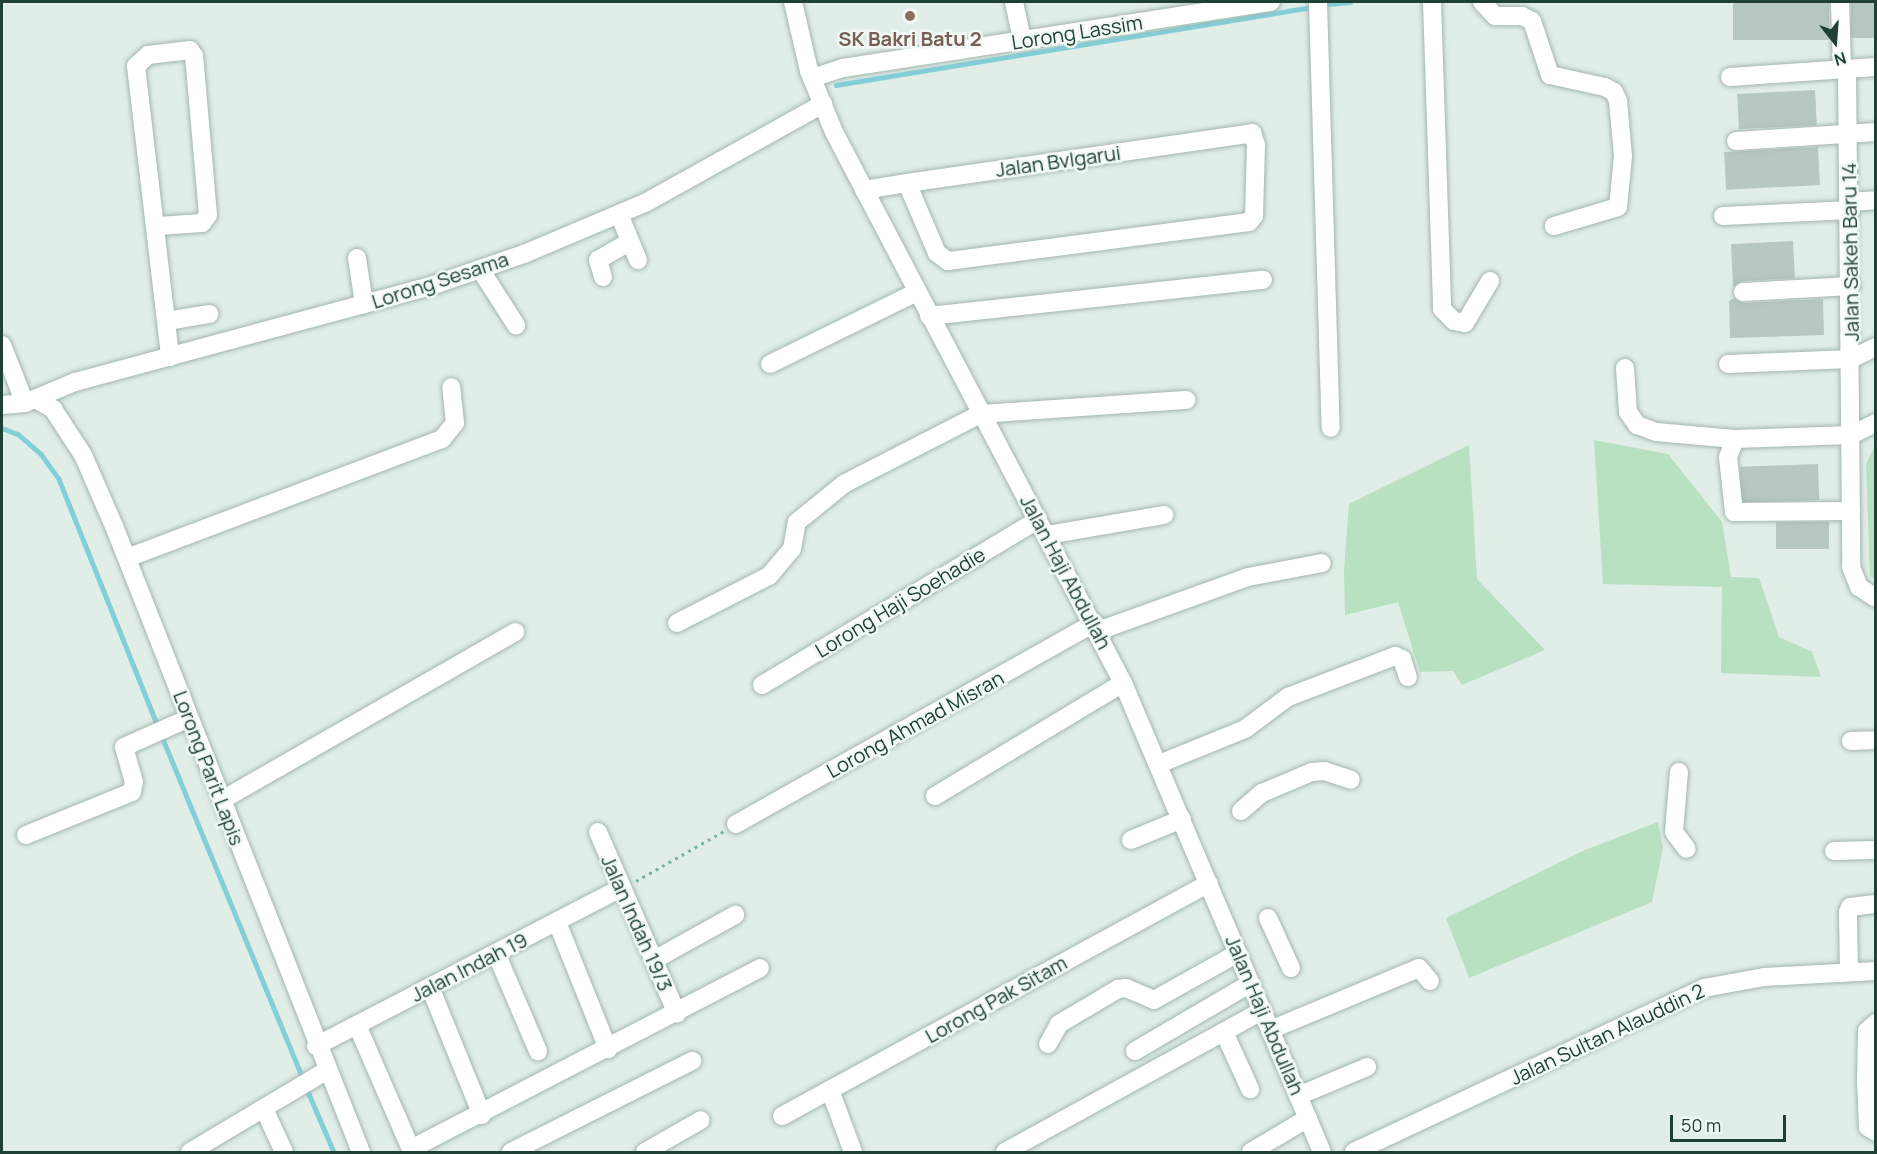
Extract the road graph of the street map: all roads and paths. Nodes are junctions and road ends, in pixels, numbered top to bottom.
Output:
1 (793, 2) edge
2 (1014, 2) edge
3 (1271, 2) edge
4 (1318, 2) edge
5 (1432, 2) edge
6 (1482, 2) edge
7 (1840, 2) edge
8 (1022, 41) junction
9 (1875, 67) edge
10 (1845, 70) junction
11 (1730, 77) dead end
12 (812, 78) junction
13 (823, 104) junction
14 (1875, 132) edge
15 (1849, 135) junction
16 (1736, 141) dead end
17 (907, 183) junction
18 (864, 190) junction
19 (1875, 200) edge
20 (1851, 206) junction
21 (619, 214) junction
22 (1723, 216) dead end
23 (1554, 225) dead end
24 (158, 226) junction
25 (629, 242) junction
26 (357, 258) dead end
27 (638, 260) dead end
28 (480, 269) junction
29 (603, 277) dead end
30 (1263, 280) dead end
31 (1490, 281) dead end
32 (1851, 286) junction
33 (917, 292) junction
34 (1743, 292) dead end
35 (364, 304) junction
36 (209, 314) dead end
37 (929, 316) junction
38 (167, 321) junction
39 (516, 325) dead end
40 (2, 345) edge
41 (1875, 347) edge
42 (170, 357) junction
43 (1851, 359) junction
44 (770, 364) dead end
45 (1728, 364) dead end
46 (1624, 368) dead end
47 (451, 387) dead end
48 (1187, 400) dead end
49 (30, 401) junction
50 (2, 405) edge
51 (980, 414) junction
52 (1875, 423) edge
53 (1331, 428) dead end
54 (1851, 435) junction
55 (1736, 439) junction
56 (1851, 511) junction
57 (1164, 515) dead end
58 (1042, 527) junction
59 (127, 558) junction
60 (1322, 563) dead end
61 (1875, 598) edge
62 (677, 623) dead end
63 (1096, 627) junction
64 (515, 632) dead end
65 (1408, 677) dead end
66 (1123, 683) junction
67 (762, 685) dead end
68 (189, 718) junction
69 (1875, 740) edge
70 (1851, 741) dead end
71 (1159, 764) junction
72 (1679, 772) dead end
73 (1351, 780) dead end
74 (935, 796) dead end
75 (222, 800) junction
76 (1241, 811) dead end
77 (1182, 819) junction
78 (736, 824) joint
79 (598, 832) dead end
80 (26, 835) dead end
81 (1131, 840) dead end
82 (1687, 849) dead end
83 (1875, 849) edge
84 (1834, 851) dead end
85 (1209, 883) junction
86 (621, 888) junction
87 (1875, 904) edge
88 (735, 915) dead end
89 (1268, 918) dead end
90 (557, 922) junction
91 (496, 953) junction
92 (1238, 953) junction
93 (654, 960) junction
94 (760, 968) dead end
95 (1292, 968) dead end
96 (1849, 972) junction
97 (1875, 972) edge
98 (1430, 981) dead end
99 (1251, 983) junction
100 (430, 987) junction
101 (1263, 1010) junction
102 (677, 1014) junction
103 (1875, 1023) edge
104 (357, 1025) junction
105 (1270, 1030) junction
106 (1224, 1032) junction
107 (1048, 1044) dead end
108 (316, 1046) junction
109 (608, 1049) junction
110 (538, 1051) dead end
111 (1135, 1051) dead end
112 (692, 1061) dead end
113 (1366, 1066) dead end
114 (319, 1075) junction
115 (1871, 1080) edge
116 (1250, 1089) dead end
117 (830, 1090) junction
118 (1298, 1096) junction
119 (265, 1111) junction
120 (482, 1114) junction
121 (782, 1116) dead end
122 (1308, 1118) junction
123 (700, 1120) dead end
124 (1875, 1132) edge
125 (190, 1152) edge
126 (284, 1152) edge
127 (361, 1152) edge
128 (511, 1152) edge
129 (645, 1152) edge
130 (853, 1152) edge
131 (1005, 1152) edge
132 (1251, 1152) edge
133 (1322, 1152) edge
134 (1354, 1152) edge

1 - 12 street, Jalan Haji Abdullah
2 - 8 street
3 - 8 street, Lorong Lassim
4 - 53 street
5 - 31 street
6 - 23 street
7 - 10 street, Jalan Sakeh Baru 14
8 - 12 street, Lorong Lassim
9 - 10 street
10 - 11 street
10 - 15 street, Jalan Sakeh Baru 14
12 - 13 street, Jalan Haji Abdullah
13 - 18 street, Jalan Haji Abdullah
13 - 21 street, Lorong Sesama
14 - 15 street
15 - 16 street
15 - 20 street, Jalan Sakeh Baru 14
17 - 17 street, Jalan Bvlgarui
17 - 18 street, Jalan Bvlgarui
18 - 33 street, Jalan Haji Abdullah
19 - 20 street
20 - 22 street
20 - 32 street, Jalan Sakeh Baru 14
21 - 25 street
21 - 28 street, Lorong Sesama
24 - 24 street
24 - 38 street
25 - 27 street
25 - 29 street
26 - 35 street
28 - 35 street, Lorong Sesama
28 - 39 street
30 - 37 street
32 - 34 street
32 - 43 street, Jalan Sakeh Baru 14
33 - 37 street, Jalan Haji Abdullah
33 - 44 street
35 - 42 street, Lorong Sesama
36 - 38 street
37 - 51 street, Jalan Haji Abdullah
38 - 42 street
40 - 49 street
41 - 43 street
42 - 49 street, Lorong Sesama
43 - 45 street
43 - 54 street, Jalan Sakeh Baru 14
46 - 55 street
47 - 59 street
48 - 51 street
49 - 50 street, Lorong Sesama
49 - 59 street, Lorong Parit Lapis
51 - 58 street, Jalan Haji Abdullah
51 - 62 street
52 - 54 street
54 - 55 street
54 - 56 street, Jalan Sakeh Baru 14
55 - 56 street
56 - 61 street, Jalan Sakeh Baru 14
57 - 58 street
58 - 63 street, Jalan Haji Abdullah
58 - 67 street, Lorong Haji Soehadie
59 - 68 street, Lorong Parit Lapis
60 - 63 street, Lorong Ahmad Misran
63 - 66 street, Jalan Haji Abdullah
63 - 78 street, Lorong Ahmad Misran
64 - 75 street
65 - 71 street
66 - 71 street, Jalan Haji Abdullah
66 - 74 street
68 - 75 street, Lorong Parit Lapis
68 - 80 street
69 - 70 street
71 - 77 street, Jalan Haji Abdullah
72 - 82 street
73 - 76 street
75 - 108 street, Lorong Parit Lapis
77 - 81 street
77 - 85 street, Jalan Haji Abdullah
78 - 86 path
79 - 86 street, Jalan Indah 19/3
83 - 84 street
85 - 92 street, Jalan Haji Abdullah
85 - 117 street, Lorong Pak Sitam
86 - 90 street, Jalan Indah 19
86 - 93 street, Jalan Indah 19/3
87 - 96 street
88 - 93 street
89 - 95 street
90 - 91 street, Jalan Indah 19
90 - 109 street
91 - 100 street, Jalan Indah 19
91 - 110 street
92 - 99 street, Jalan Haji Abdullah
92 - 107 street
93 - 102 street, Jalan Indah 19/3
94 - 102 street
96 - 97 street, Jalan Sultan Alauddin 2
96 - 134 street, Jalan Sultan Alauddin 2
98 - 105 street
99 - 101 street, Jalan Haji Abdullah
99 - 111 street
100 - 104 street, Jalan Indah 19
100 - 120 street
101 - 105 street, Jalan Haji Abdullah
101 - 106 street
102 - 109 street
103 - 115 street
104 - 108 street, Jalan Indah 19
104 - 120 street
105 - 118 street, Jalan Haji Abdullah
106 - 116 street
106 - 131 street
108 - 114 street, Lorong Parit Lapis
109 - 120 street
112 - 128 street
113 - 118 street
114 - 119 street
114 - 127 street, Lorong Parit Lapis
115 - 124 street
117 - 121 street, Lorong Pak Sitam
117 - 130 street
118 - 122 street, Jalan Haji Abdullah
119 - 125 street
119 - 126 street
122 - 132 street
122 - 133 street, Jalan Haji Abdullah
123 - 129 street

